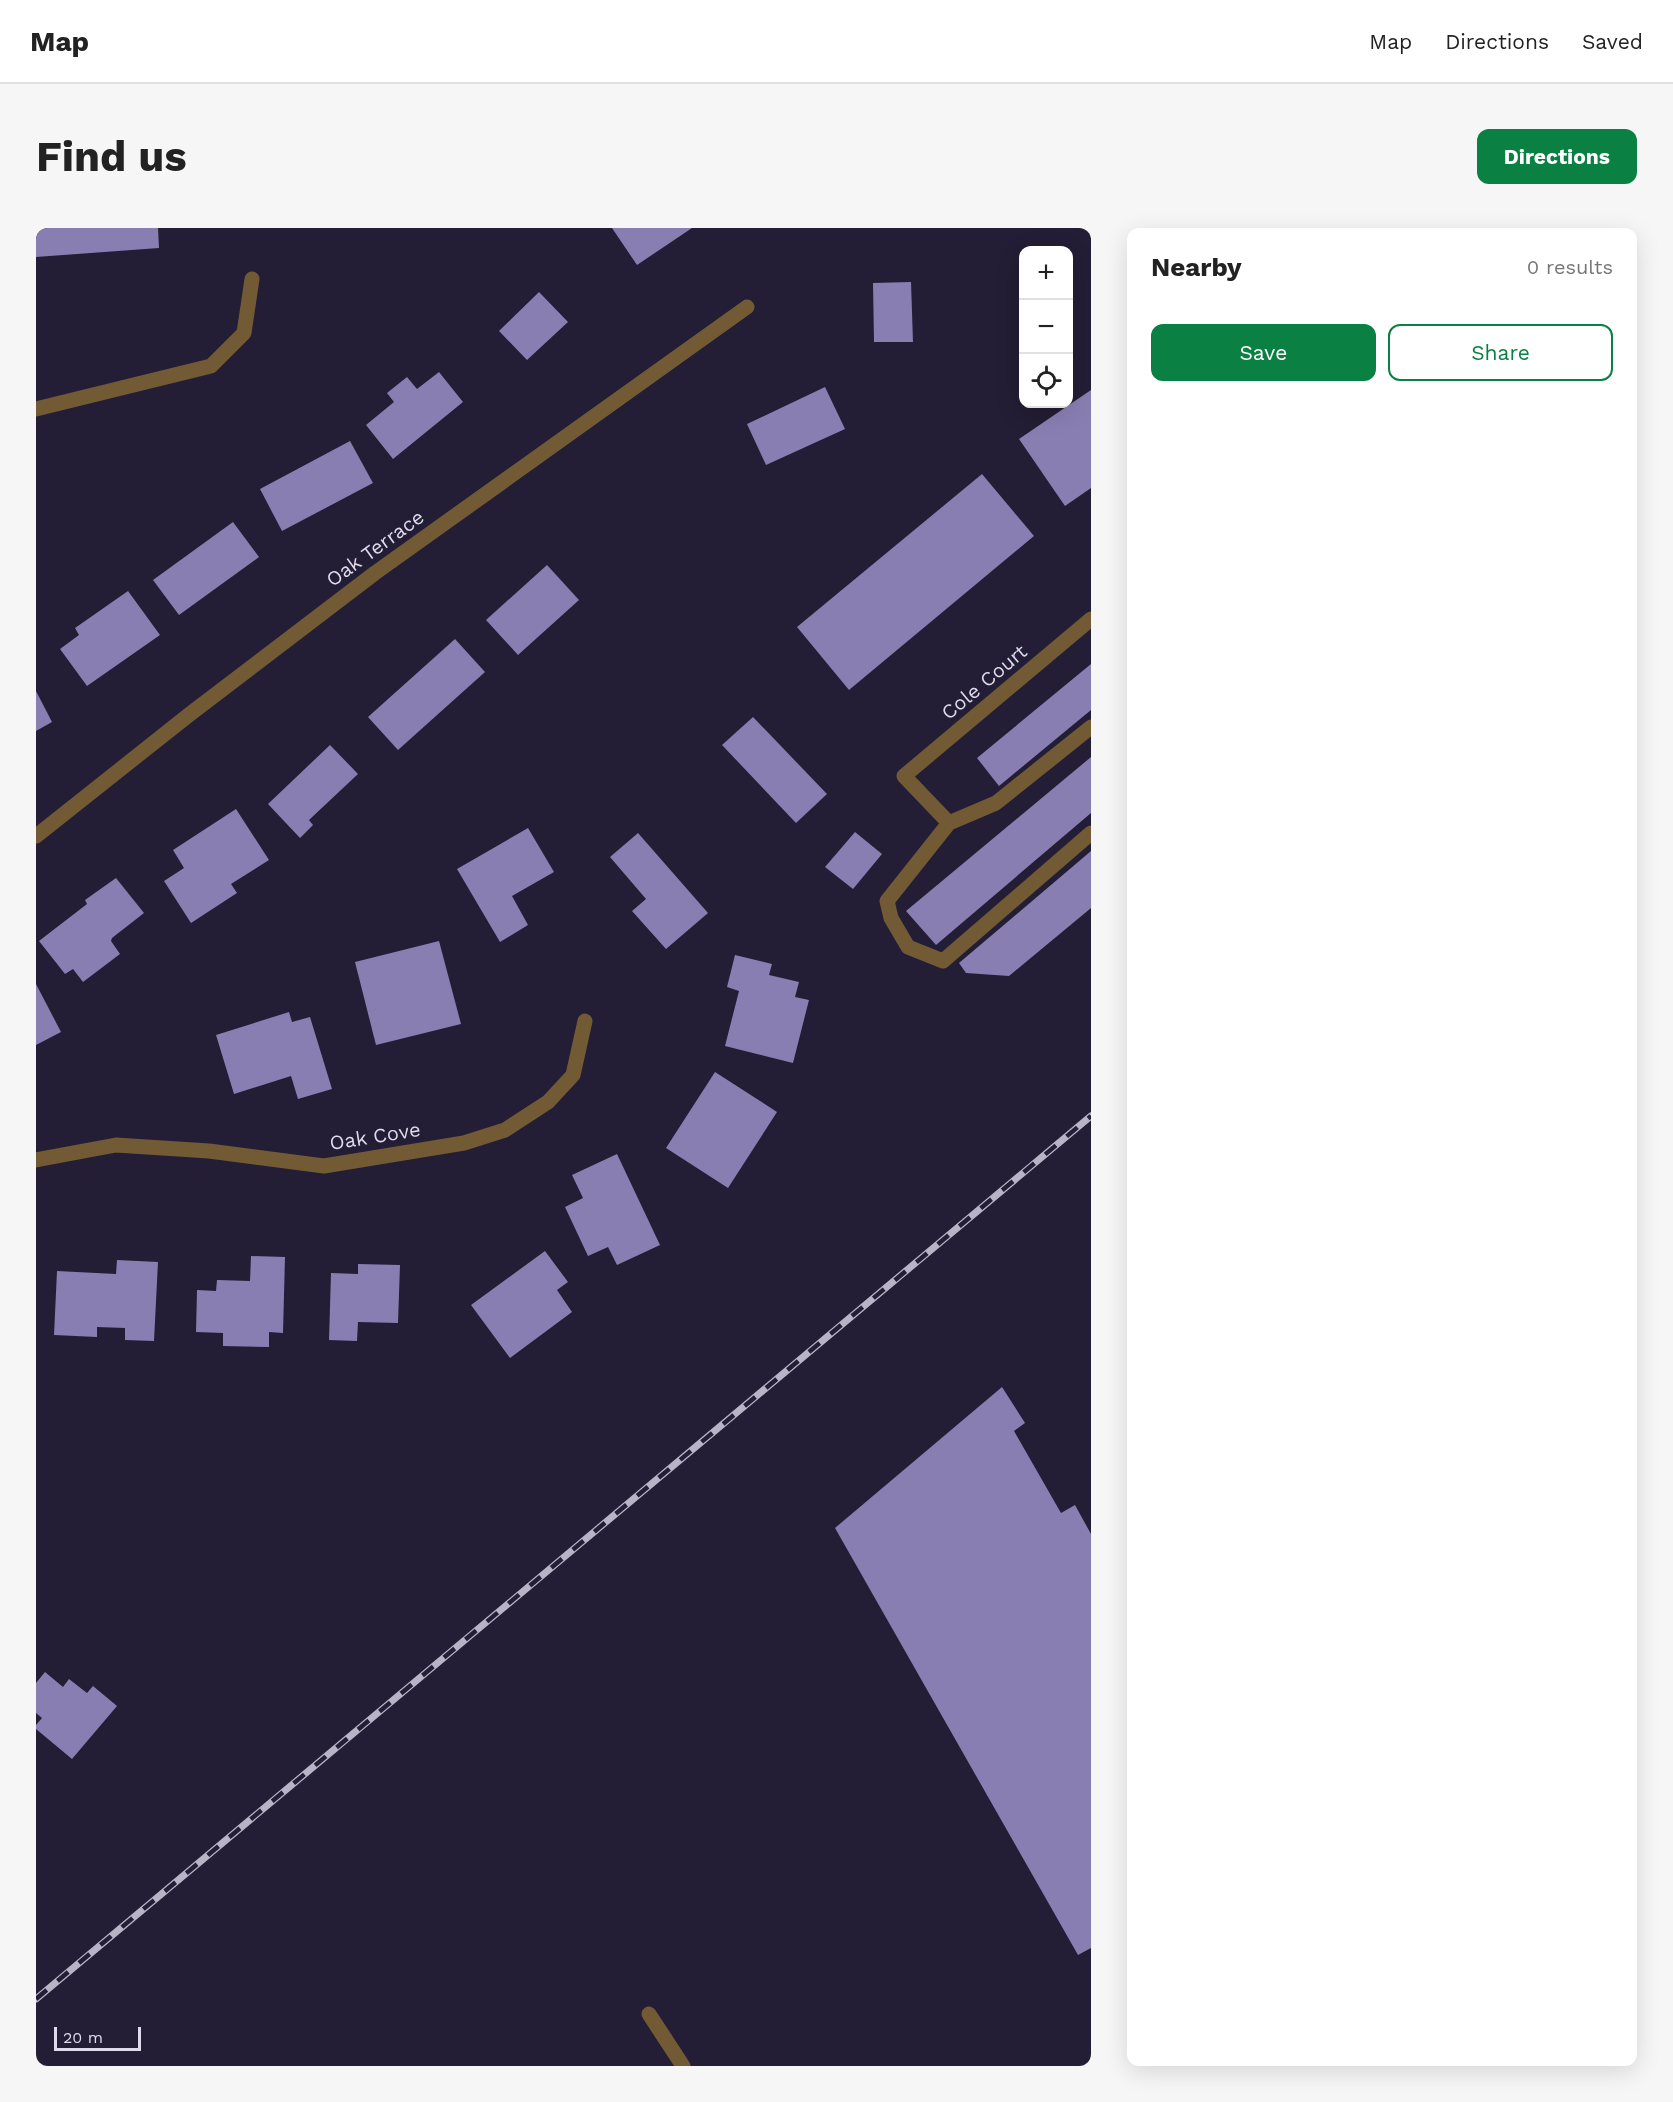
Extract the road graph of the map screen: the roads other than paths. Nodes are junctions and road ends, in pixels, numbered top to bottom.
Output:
1 (252, 279) dead end
2 (747, 307) dead end
3 (36, 410) edge
4 (1091, 619) edge
5 (1091, 727) edge
6 (949, 823) junction
7 (1091, 833) edge
8 (36, 836) edge
9 (585, 1021) dead end
10 (36, 1160) edge
11 (649, 2014) dead end
12 (682, 2066) edge

1 - 3 street
2 - 8 street, Oak Terrace
4 - 6 street, Cole Court
5 - 6 street
6 - 7 street
9 - 10 street, Oak Cove
11 - 12 street

